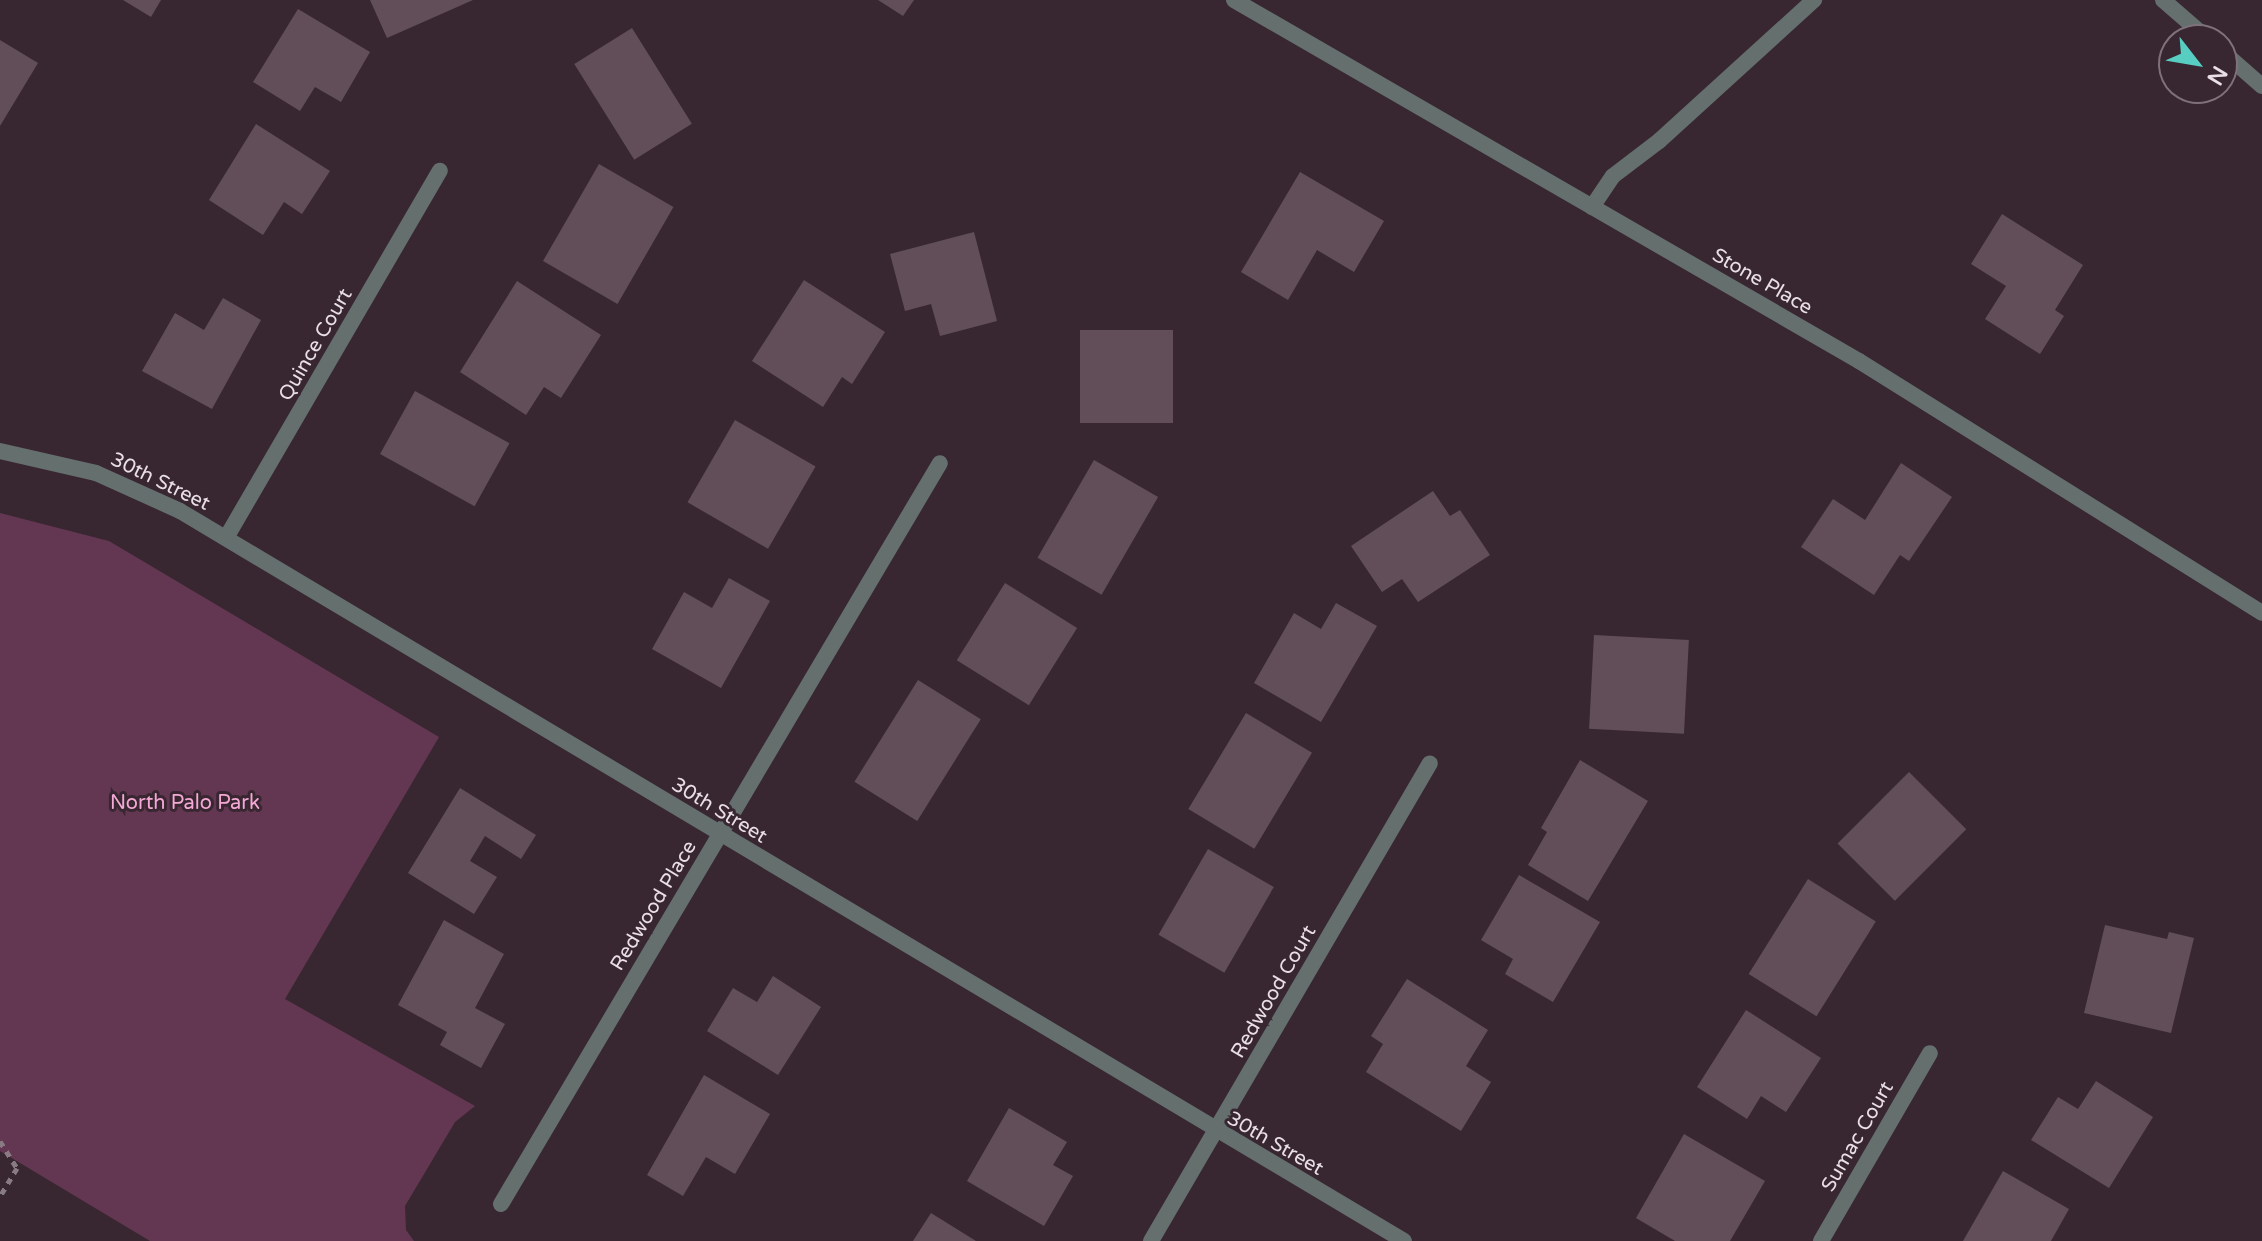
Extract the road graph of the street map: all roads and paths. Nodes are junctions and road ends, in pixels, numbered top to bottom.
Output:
1 (1234, 0) edge
2 (1814, 0) edge
3 (2163, 0) edge
4 (2191, 24) edge
5 (2238, 65) edge
6 (2262, 86) edge
7 (440, 171) dead end
8 (1592, 207) junction
9 (0, 451) edge
10 (940, 463) dead end
11 (226, 538) junction
12 (2262, 613) edge
13 (1430, 763) dead end
14 (719, 834) junction
15 (1930, 1053) dead end
16 (1216, 1133) junction
17 (0, 1141) edge
18 (0, 1196) edge
19 (501, 1204) dead end
20 (1151, 1241) edge
21 (1404, 1241) edge
22 (1821, 1241) edge

1 - 8 street, Stone Place
2 - 8 street
3 - 4 street
5 - 6 street
7 - 11 street, Quince Court
8 - 12 street, Stone Place
9 - 11 street, 30th Street
10 - 14 street, Redwood Place
11 - 14 street, 30th Street
13 - 16 street, Redwood Court
14 - 16 street, 30th Street
14 - 19 street, Redwood Place
15 - 22 street, Sumac Court
16 - 20 street, Redwood Court
16 - 21 street, 30th Street
17 - 18 path

